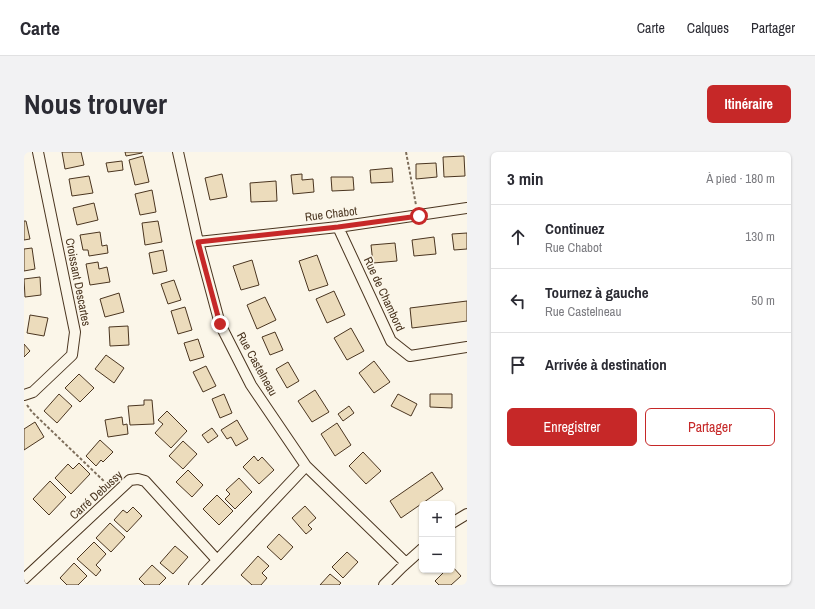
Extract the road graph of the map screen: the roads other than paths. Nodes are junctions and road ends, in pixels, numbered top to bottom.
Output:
1 (38, 152) edge
2 (178, 152) edge
3 (467, 208) edge
4 (338, 227) junction
5 (198, 242) junction
6 (467, 347) edge
7 (24, 395) edge
8 (306, 466) junction
9 (467, 514) edge
10 (455, 521) edge
11 (419, 552) edge
12 (217, 560) junction
13 (406, 563) junction
14 (24, 579) edge
15 (194, 585) edge
16 (384, 585) edge

1 - 7 street, Croissant Descartes
2 - 5 street, Rue Castelneau
3 - 4 street, Rue Chabot
4 - 5 street, Rue Chabot
4 - 6 street, Rue de Chambord
5 - 8 street, Rue Castelneau
8 - 12 street
8 - 13 street, Rue Castelneau
9 - 10 street
11 - 13 street
12 - 14 street, Carré Debussy
12 - 15 street
13 - 16 street

